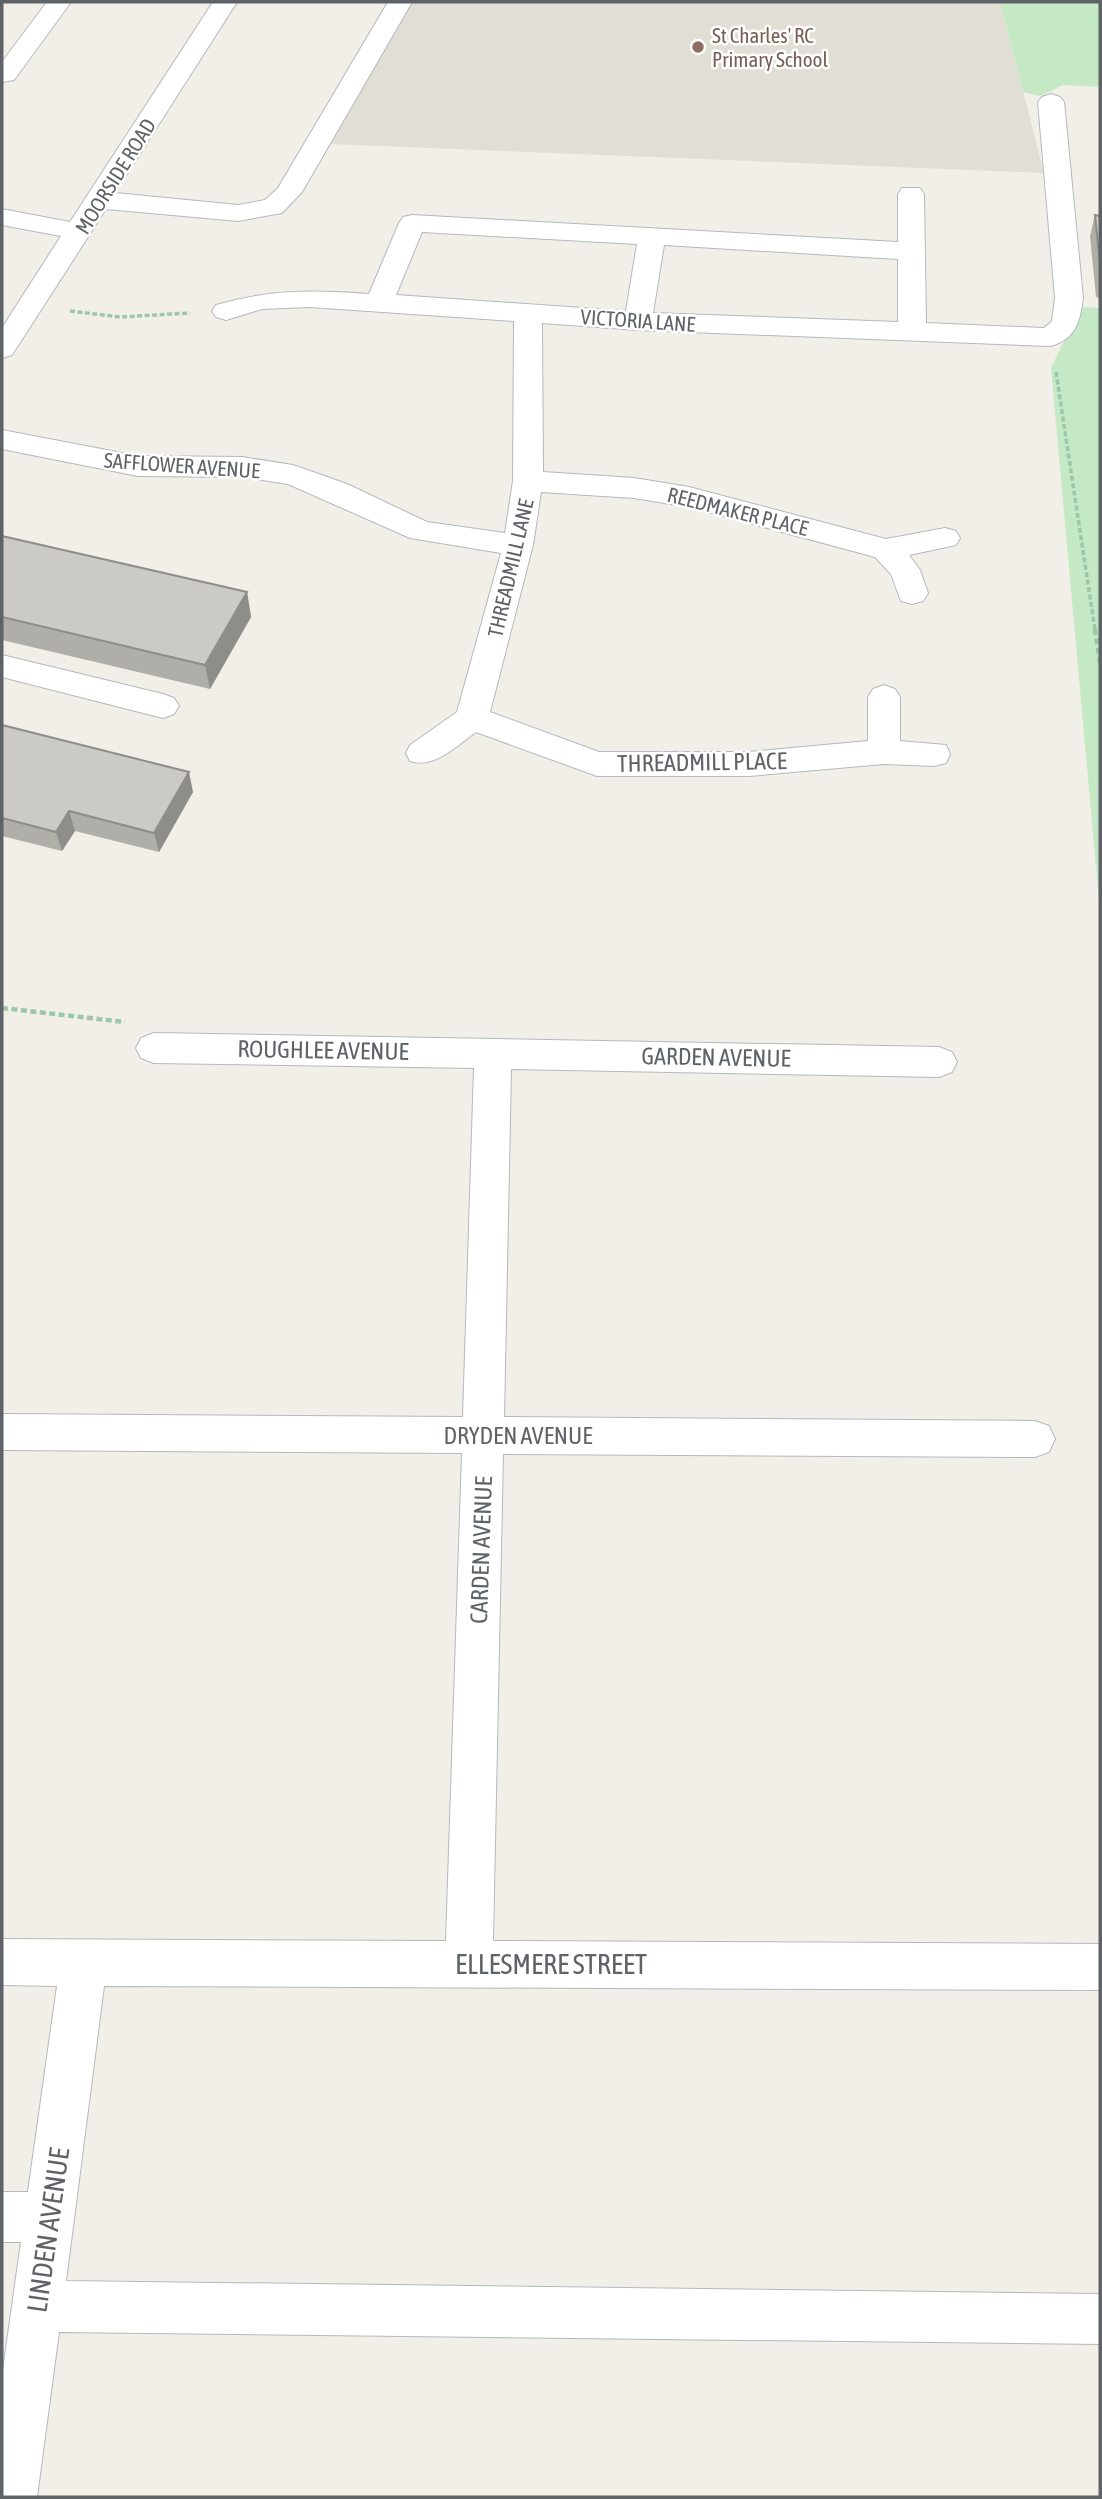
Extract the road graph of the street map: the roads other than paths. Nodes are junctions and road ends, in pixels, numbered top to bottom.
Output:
1 (59, 2) edge
2 (219, 2) edge
3 (400, 2) edge
4 (5, 75) dead end
5 (1051, 102) dead end
6 (911, 194) dead end
7 (100, 200) junction
8 (2, 218) edge
9 (80, 232) junction
10 (652, 239) junction
11 (909, 251) junction
12 (379, 303) junction
13 (226, 311) road end
14 (528, 312) junction
15 (638, 321) junction
16 (912, 333) junction
17 (2, 349) edge
18 (2, 440) edge
19 (528, 481) junction
20 (945, 538) dead end
21 (518, 545) junction
22 (886, 549) junction
23 (912, 593) dead end
24 (2, 666) edge
25 (884, 697) dead end
26 (163, 706) dead end
27 (472, 718) junction
28 (884, 752) junction
29 (422, 753) dead end
30 (934, 754) dead end
31 (154, 1048) road end
32 (493, 1053) junction
33 (939, 1062) dead end
34 (2, 1433) edge
35 (485, 1434) junction
36 (1035, 1439) dead end
37 (2, 1962) edge
38 (84, 1962) junction
39 (469, 1964) junction
40 (1100, 1967) edge
41 (2, 2217) edge
42 (50, 2217) junction
43 (38, 2306) junction
44 (1100, 2319) edge
45 (2, 2497) edge
46 (10, 2497) edge

1 - 4 street
2 - 7 street, MOORSIDE ROAD
3 - 7 street
5 - 16 street, VICTORIA LANE
6 - 11 street
7 - 9 street, MOORSIDE ROAD
8 - 9 street
9 - 17 street, MOORSIDE ROAD
10 - 11 street
10 - 12 street
10 - 15 street
11 - 16 street
12 - 13 street, VICTORIA LANE
12 - 14 street, VICTORIA LANE
14 - 15 street, VICTORIA LANE
14 - 19 street, THREADMILL LANE
15 - 16 street, VICTORIA LANE
18 - 21 street, SAFFLOWER AVENUE
19 - 21 street, THREADMILL LANE
19 - 22 street, REEDMAKER PLACE
20 - 22 street, REEDMAKER PLACE
21 - 27 street, THREADMILL LANE
22 - 23 street
24 - 26 street
25 - 28 street
27 - 28 street, THREADMILL PLACE
27 - 29 street
28 - 30 street, THREADMILL PLACE
31 - 32 street, ROUGHLEE AVENUE
32 - 33 street, GARDEN AVENUE
32 - 35 street, CARDEN AVENUE
34 - 35 street, DRYDEN AVENUE
35 - 36 street, DRYDEN AVENUE
35 - 39 street, CARDEN AVENUE
37 - 38 street, ELLESMERE STREET
38 - 39 street, ELLESMERE STREET
38 - 42 street, LINDEN AVENUE
39 - 40 street, ELLESMERE STREET
41 - 42 street
42 - 43 street, LINDEN AVENUE
43 - 44 street
43 - 46 street, LINDEN AVENUE
45 - 46 street

